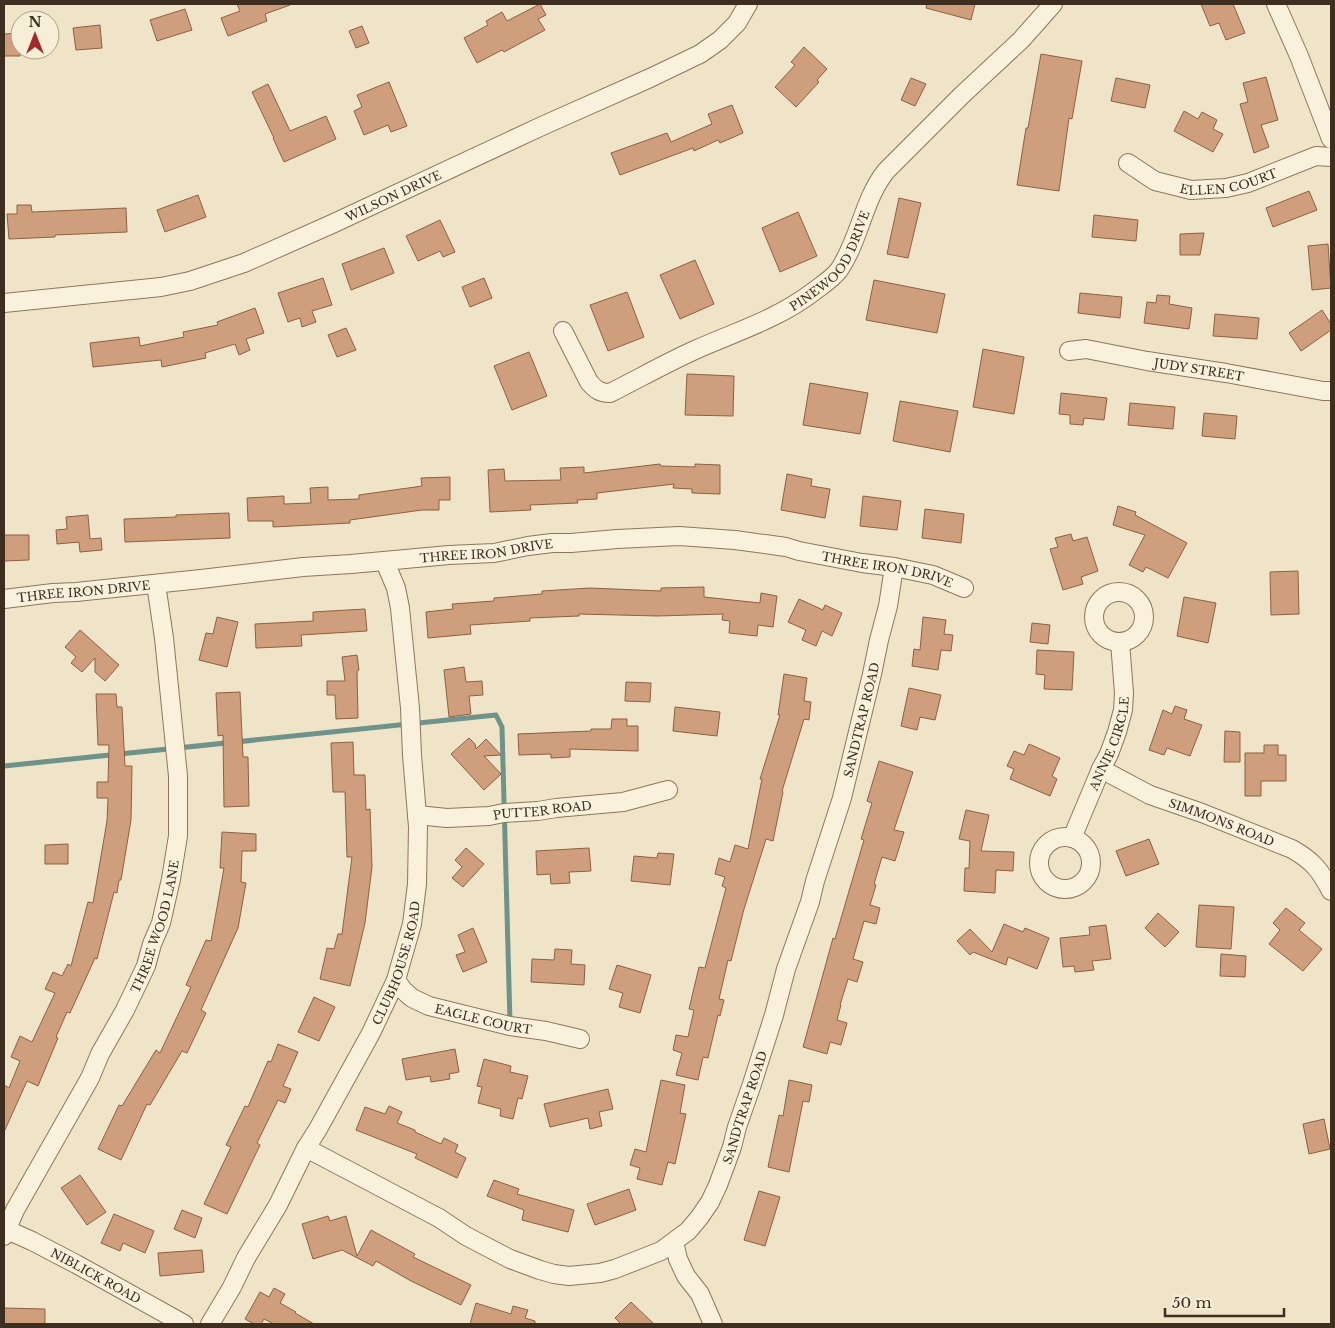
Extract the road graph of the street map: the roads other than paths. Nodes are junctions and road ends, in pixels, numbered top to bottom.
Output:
1 (748, 4) edge
2 (1053, 4) edge
3 (1276, 4) edge
4 (1331, 139) edge
5 (1331, 157) edge
6 (1128, 164) dead end
7 (4, 303) edge
8 (563, 331) dead end
9 (1069, 351) dead end
10 (1331, 391) edge
11 (385, 562) junction
12 (894, 567) junction
13 (156, 584) junction
14 (964, 588) dead end
15 (4, 599) edge
16 (1120, 642) dead end
17 (1101, 769) junction
18 (668, 790) dead end
19 (417, 815) junction
20 (1072, 838) dead end
21 (1331, 891) edge
22 (396, 980) junction
23 (580, 1039) dead end
24 (306, 1148) junction
25 (5, 1233) edge
26 (674, 1242) junction
27 (184, 1324) edge
28 (210, 1324) edge
29 (714, 1324) edge

1 - 7 street, WILSON DRIVE
2 - 8 street, PINEWOOD DRIVE
3 - 4 street
5 - 6 street, ELLEN COURT
9 - 10 street, JUDY STREET
11 - 12 street, THREE IRON DRIVE
11 - 13 street, THREE IRON DRIVE
11 - 19 street, CLUBHOUSE ROAD
12 - 14 street, THREE IRON DRIVE
12 - 26 street, SANDTRAP ROAD
13 - 15 street, THREE IRON DRIVE
13 - 25 street, THREE WOOD LANE
16 - 17 street, ANNIE CIRCLE
17 - 20 street, ANNIE CIRCLE
17 - 21 street, SIMMONS ROAD
18 - 19 street, PUTTER ROAD
19 - 22 street, CLUBHOUSE ROAD
22 - 23 street, EAGLE COURT
22 - 24 street, CLUBHOUSE ROAD
24 - 26 street, SANDTRAP ROAD
24 - 28 street, CLUBHOUSE ROAD
25 - 27 street, NIBLICK ROAD
26 - 29 street

